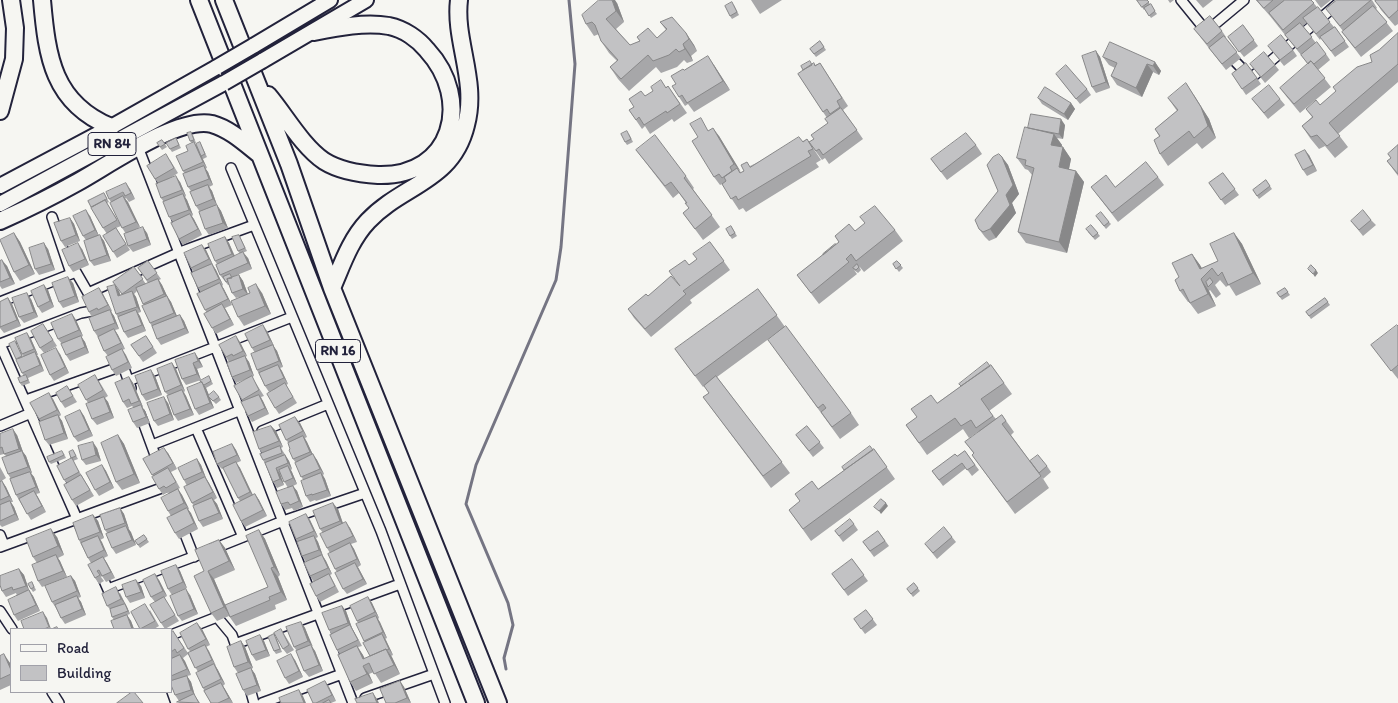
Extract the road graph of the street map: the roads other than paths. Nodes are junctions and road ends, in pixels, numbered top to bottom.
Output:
1 (10, 0) edge
2 (42, 0) edge
3 (199, 0) edge
4 (224, 0) edge
5 (330, 0) edge
6 (366, 0) edge
7 (459, 0) edge
8 (1181, 0) edge
9 (1244, 0) edge
10 (1342, 0) edge
11 (314, 32) junction
12 (1213, 38) junction
13 (258, 81) junction
14 (0, 111) edge
15 (111, 127) junction
16 (140, 152) dead end
17 (260, 154) junction
18 (231, 168) dead end
19 (0, 186) edge
20 (0, 204) edge
21 (52, 217) dead end
22 (0, 221) edge
23 (254, 225) junction
24 (180, 252) junction
25 (72, 273) junction
26 (332, 288) junction
27 (88, 293) junction
28 (0, 302) edge
29 (292, 317) junction
30 (0, 344) edge
31 (116, 347) edge
32 (216, 347) junction
33 (123, 366) junction
34 (128, 381) junction
35 (135, 399) edge
36 (26, 400) junction
37 (328, 404) junction
38 (138, 408) edge
39 (241, 410) junction
40 (31, 413) junction
41 (0, 426) edge
42 (196, 428) junction
43 (250, 435) junction
44 (152, 446) junction
45 (365, 493) junction
46 (177, 513) edge
47 (76, 518) junction
48 (283, 521) junction
49 (0, 535) edge
50 (84, 536) edge
51 (243, 537) junction
52 (2, 546) edge
53 (194, 557) junction
54 (96, 562) edge
55 (400, 584) junction
56 (108, 589) junction
57 (118, 613) edge
58 (319, 614) junction
59 (1, 615) edge
60 (11, 628) edge
61 (172, 635) edge
62 (235, 644) junction
63 (241, 661) edge
64 (342, 674) junction
65 (434, 674) junction
66 (246, 678) edge
67 (286, 699) edge
68 (254, 703) edge
69 (262, 703) edge
70 (353, 703) edge
71 (444, 703) edge
72 (476, 703) edge
73 (498, 703) edge

1 - 14 highway
2 - 15 highway
3 - 17 highway, RN 16
4 - 13 highway, RN 16
5 - 15 main road, RN 84, bridge
6 - 11 main road, RN 84
7 - 26 highway
8 - 12 street
9 - 12 street
10 - 12 street
11 - 13 highway
11 - 20 main road, RN 84, bridge
13 - 26 highway, RN 16
15 - 19 main road, RN 84
16 - 24 street
17 - 22 highway
17 - 72 highway, RN 16
18 - 23 street
21 - 25 street
23 - 24 street
23 - 29 street
24 - 27 street
24 - 32 street
25 - 27 street
25 - 28 street
26 - 73 highway, RN 16
27 - 30 street
29 - 32 street
29 - 37 street
30 - 36 street
31 - 33 street
32 - 34 street
32 - 39 street
33 - 34 street
33 - 36 street
34 - 35 street
36 - 40 street
37 - 43 street
37 - 45 street
38 - 44 street
39 - 42 street
39 - 43 street
40 - 41 street
40 - 47 street
42 - 44 street
42 - 51 street
43 - 48 street
44 - 47 street
45 - 48 street
45 - 55 street
46 - 53 street
47 - 50 street
47 - 52 street
48 - 51 street
48 - 58 street
49 - 52 street
51 - 53 street
53 - 56 street
54 - 56 street
55 - 58 street
55 - 65 street
56 - 57 street
58 - 62 street
58 - 64 street
59 - 60 street
61 - 62 street
62 - 63 street
64 - 67 street
64 - 70 street
65 - 70 street
65 - 71 street
66 - 68 street
67 - 69 street

